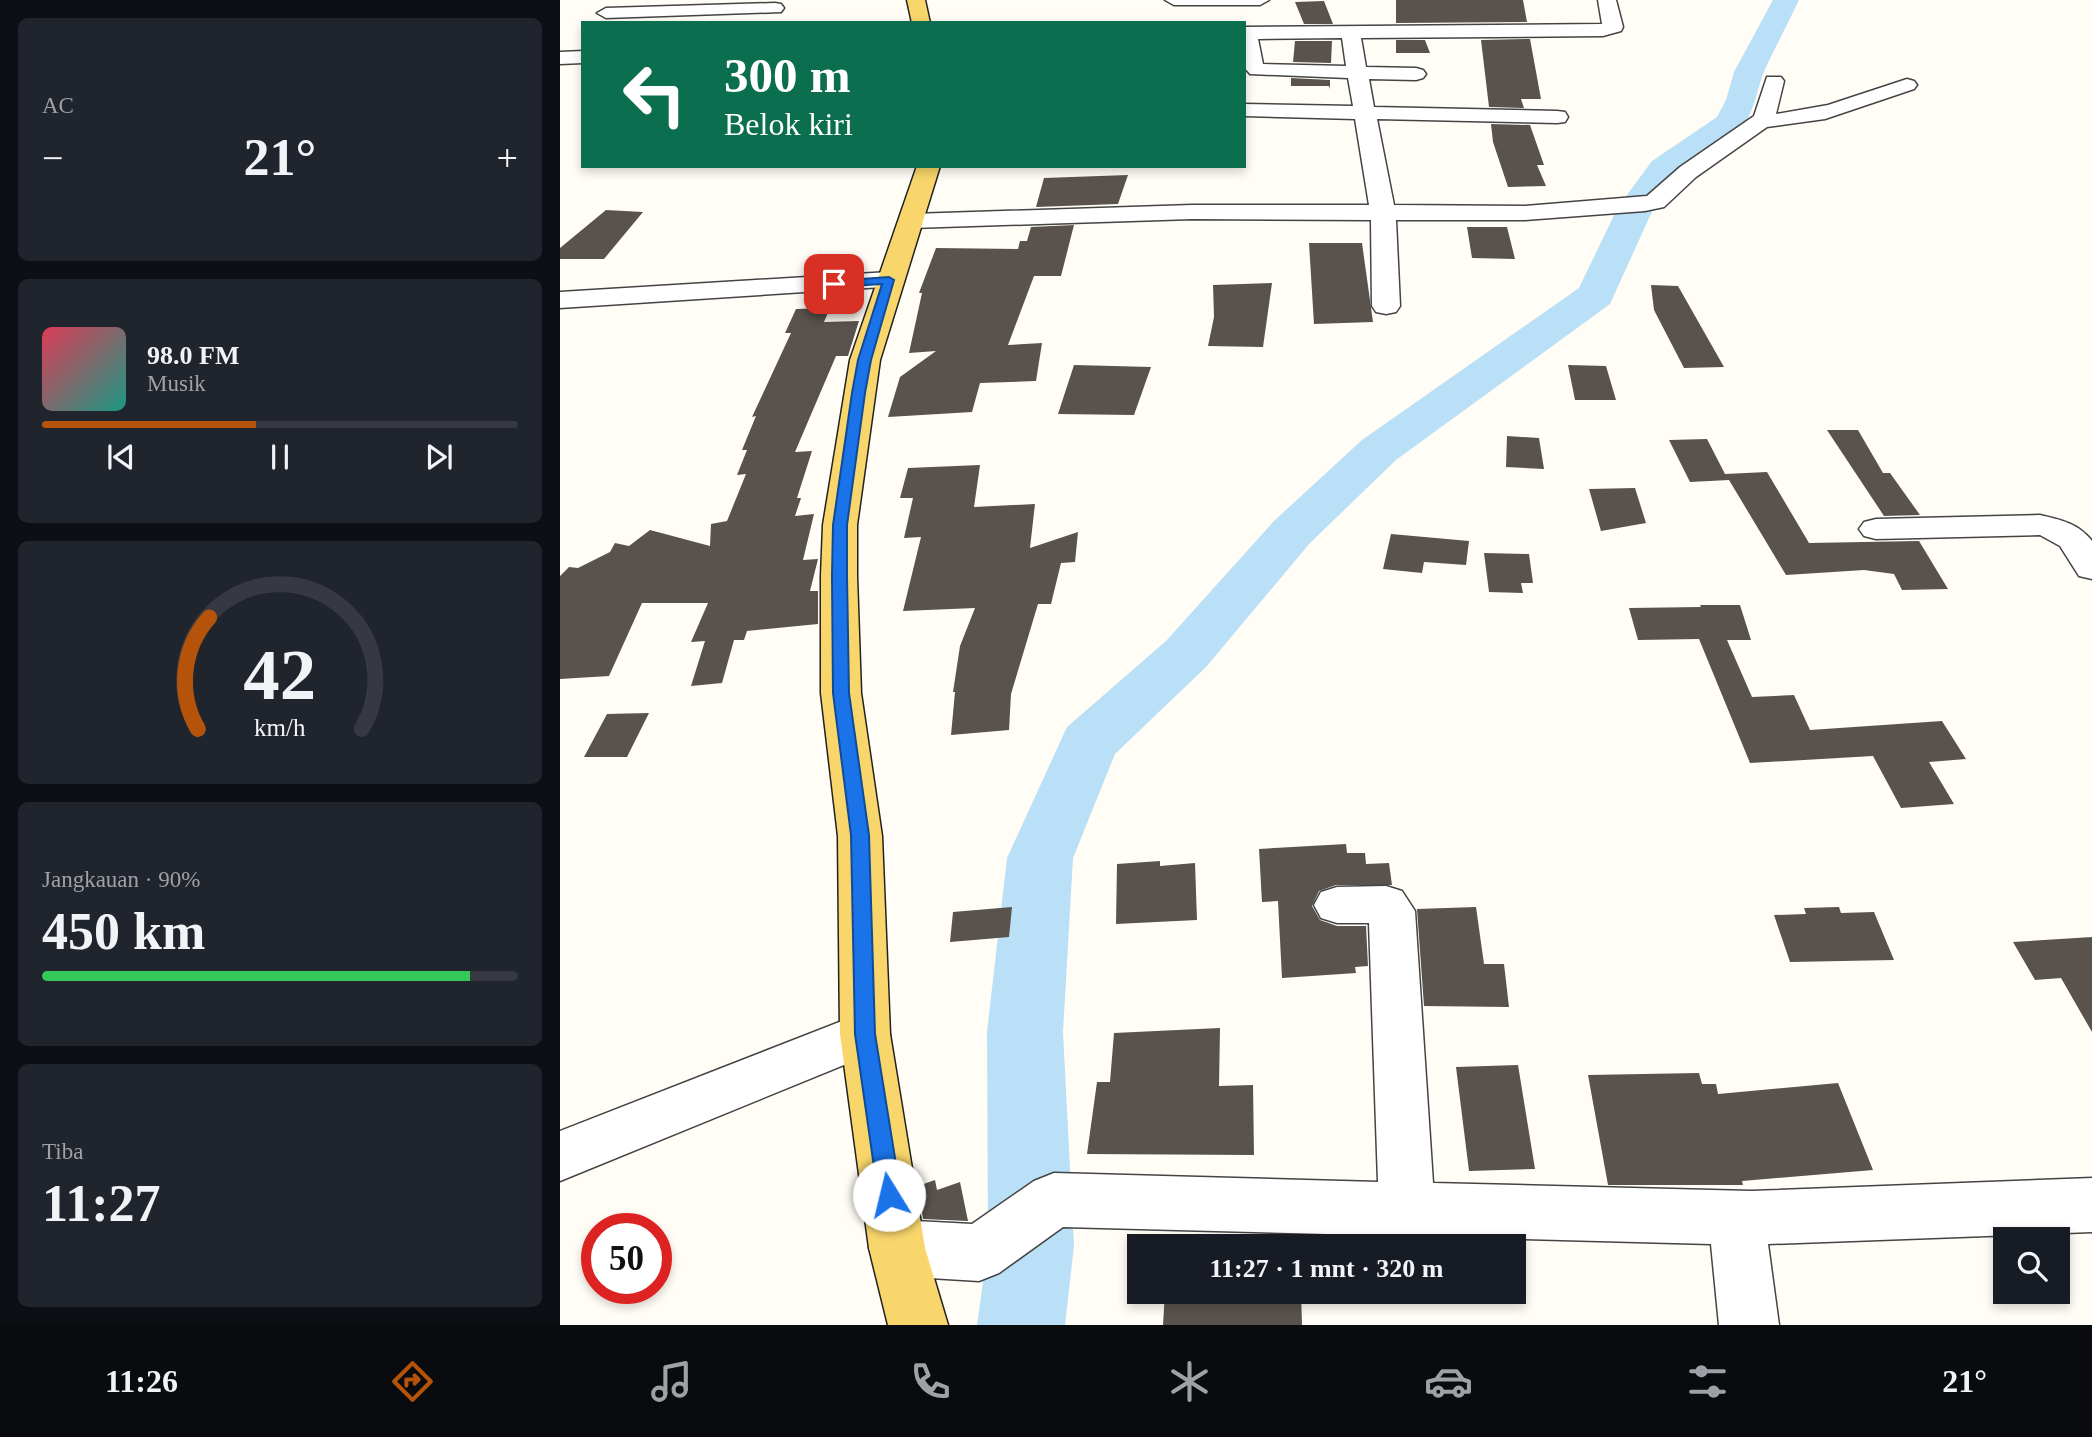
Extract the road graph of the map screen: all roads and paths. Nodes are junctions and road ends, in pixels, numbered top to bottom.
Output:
1 (916, 0) edge
2 (1174, 0) edge
3 (1261, 0) edge
4 (1607, 0) edge
5 (783, 4) edge
6 (1338, 10) dead end
7 (606, 13) dead end
8 (755, 21) edge
9 (921, 21) edge
10 (1344, 31) junction
11 (1250, 33) edge
12 (581, 57) edge
13 (560, 58) edge
14 (1357, 73) junction
15 (1416, 74) dead end
16 (1774, 81) dead end
17 (1907, 85) dead end
18 (1246, 110) edge
19 (1363, 112) junction
20 (1557, 117) dead end
21 (1761, 121) junction
22 (928, 168) edge
23 (1383, 214) junction
24 (912, 221) junction
25 (889, 280) junction
26 (560, 300) edge
27 (1386, 306) dead end
28 (1876, 529) dead end
29 (2092, 568) edge
30 (1337, 905) dead end
31 (865, 1034) junction
32 (560, 1156) edge
33 (2092, 1205) edge
34 (1743, 1206) junction
35 (1407, 1208) junction
36 (897, 1248) junction
37 (918, 1325) edge
38 (1749, 1325) edge

1 - 9 main road
2 - 3 street
3 - 11 street
4 - 10 street
5 - 7 street
5 - 8 street
6 - 10 street
10 - 11 street
10 - 14 street
11 - 14 street
12 - 13 street
14 - 15 street
14 - 19 street
16 - 21 street
17 - 21 street
18 - 19 street
19 - 20 street
19 - 23 street
21 - 23 street
22 - 24 main road
23 - 24 street
23 - 27 street
24 - 25 main road
25 - 26 street
25 - 31 main road
28 - 29 street
30 - 35 street
31 - 32 street
31 - 36 main road
33 - 34 street
34 - 35 street
34 - 38 street
35 - 36 street
36 - 37 main road

